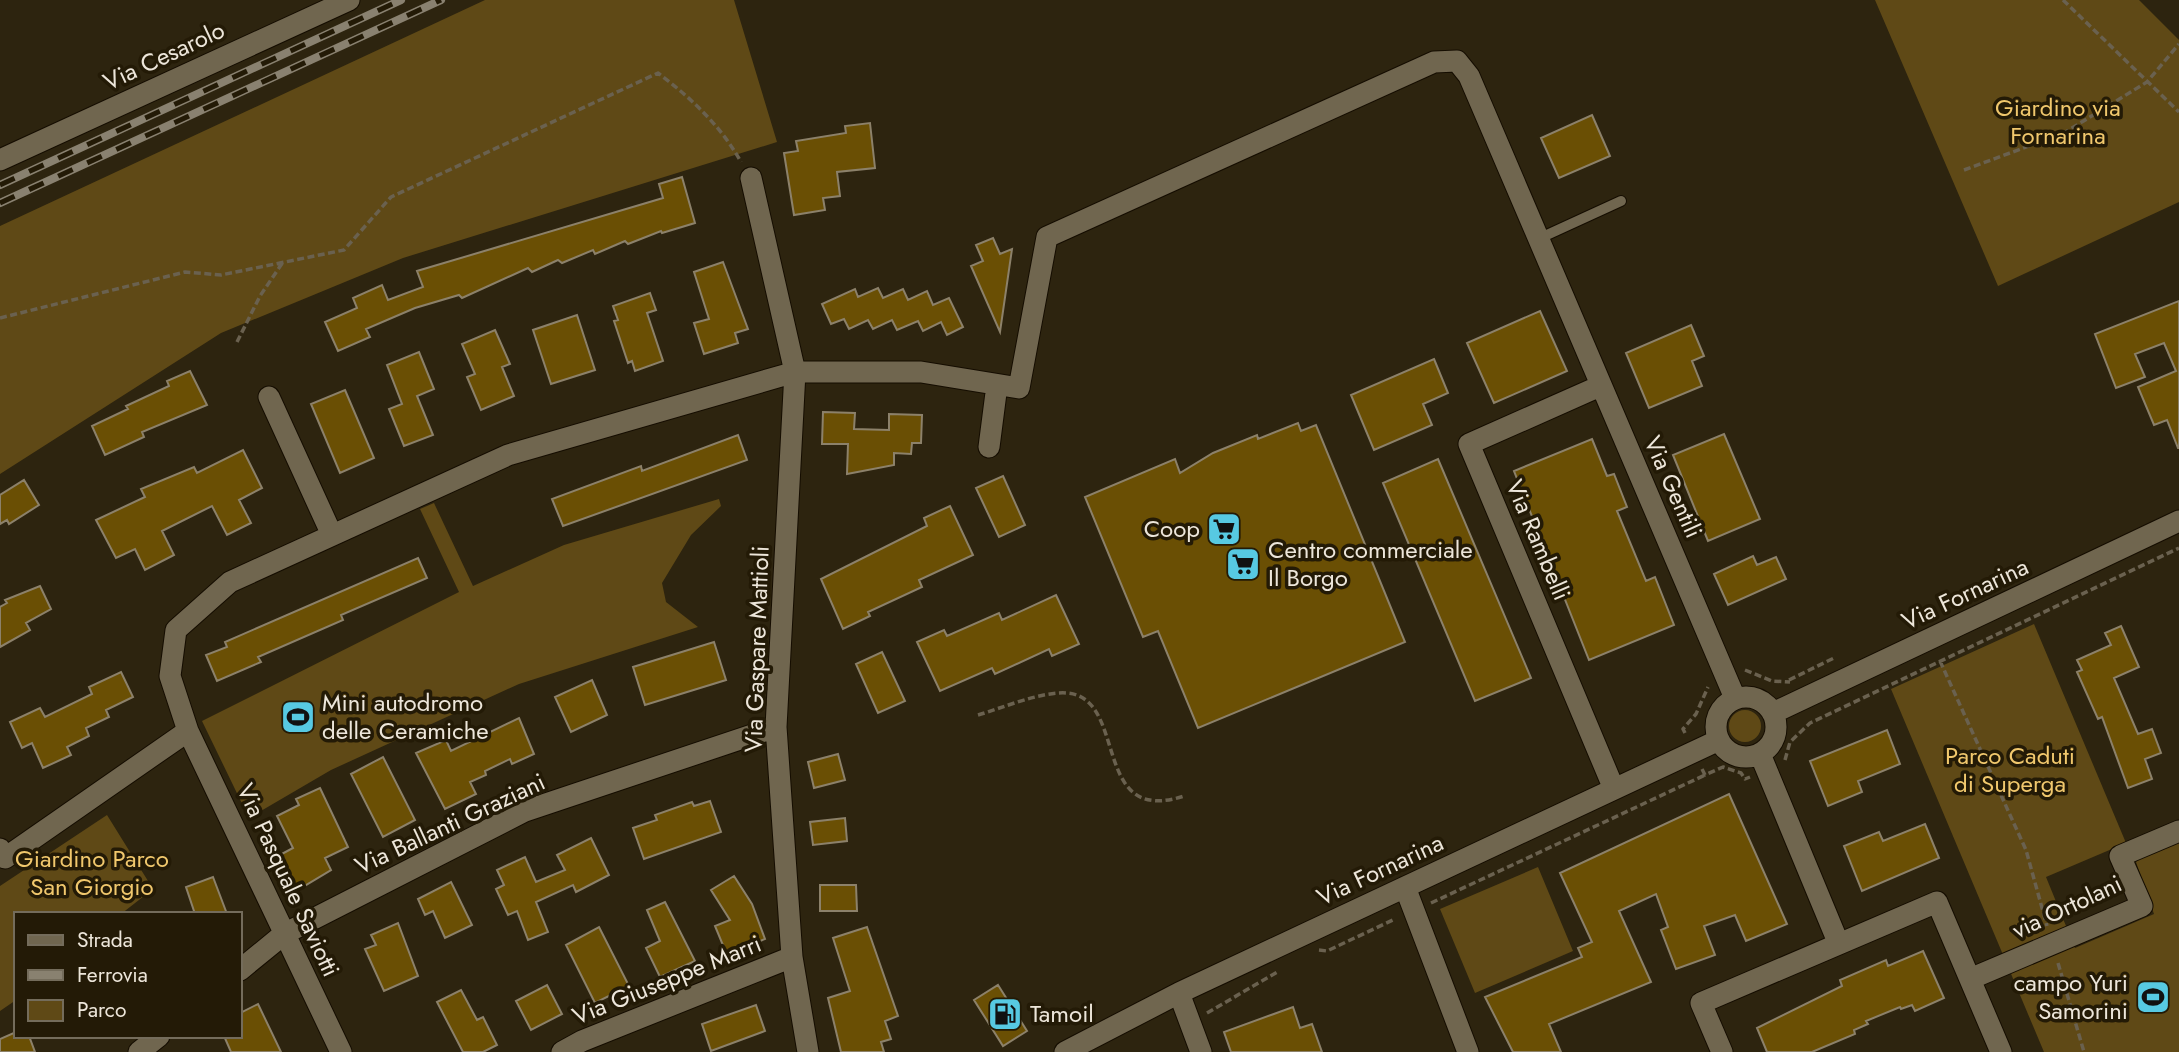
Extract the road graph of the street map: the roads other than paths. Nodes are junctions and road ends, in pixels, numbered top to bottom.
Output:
1 (349, 0) edge
2 (0, 160) edge
3 (751, 178) road end
4 (1621, 201) dead end
5 (1538, 239) junction
6 (795, 372) junction
7 (997, 385) junction
8 (1600, 386) junction
9 (1019, 388) joint
10 (269, 397) dead end
11 (989, 447) dead end
12 (2179, 521) edge
13 (332, 536) junction
14 (1735, 698) junction
15 (1773, 713) junction
16 (776, 727) junction
17 (188, 731) junction
18 (1719, 740) junction
19 (1763, 762) junction
20 (1614, 789) junction
21 (2179, 831) edge
22 (0, 849) edge
23 (1405, 887) junction
24 (284, 934) junction
25 (1838, 942) junction
26 (793, 957) junction
27 (242, 968) edge
28 (1970, 979) junction
29 (1179, 993) junction
30 (156, 1038) edge
31 (139, 1052) edge
32 (341, 1052) edge
33 (562, 1052) edge
34 (808, 1052) edge
35 (1065, 1052) edge
36 (1201, 1052) edge
37 (1468, 1052) edge
38 (1722, 1052) edge
39 (2001, 1052) edge

1 - 2 street, Via Cesarolo
3 - 6 street, Via Gaspare Mattioli
4 - 5 lane
5 - 8 street, Via Gentili
5 - 9 street, Via Gentili
6 - 7 street, Via Pasquale Saviotti
6 - 13 street, Via Pasquale Saviotti
6 - 16 street, Via Gaspare Mattioli
7 - 9 street, Via Pasquale Saviotti
7 - 11 street
8 - 14 street, Via Gentili
8 - 20 street, Via Rambelli
10 - 13 street
12 - 15 street, Via Fornarina
13 - 17 street, Via Pasquale Saviotti
14 - 15 street
14 - 18 street
15 - 19 street
16 - 24 street, Via Ballanti Graziani
16 - 26 street, Via Gaspare Mattioli
17 - 22 street
17 - 24 street, Via Pasquale Saviotti
18 - 19 street
18 - 20 street, Via Fornarina
19 - 25 street
20 - 23 street, Via Fornarina
21 - 28 street, via Ortolani
23 - 29 street, Via Fornarina
23 - 37 street
24 - 27 street, Via Ballanti Graziani
24 - 32 street, Via Pasquale Saviotti
25 - 28 street
25 - 38 street
26 - 33 street, Via Giuseppe Marri
26 - 34 street, Via Gaspare Mattioli
28 - 39 street
29 - 35 street, Via Fornarina
29 - 36 street
30 - 31 street

